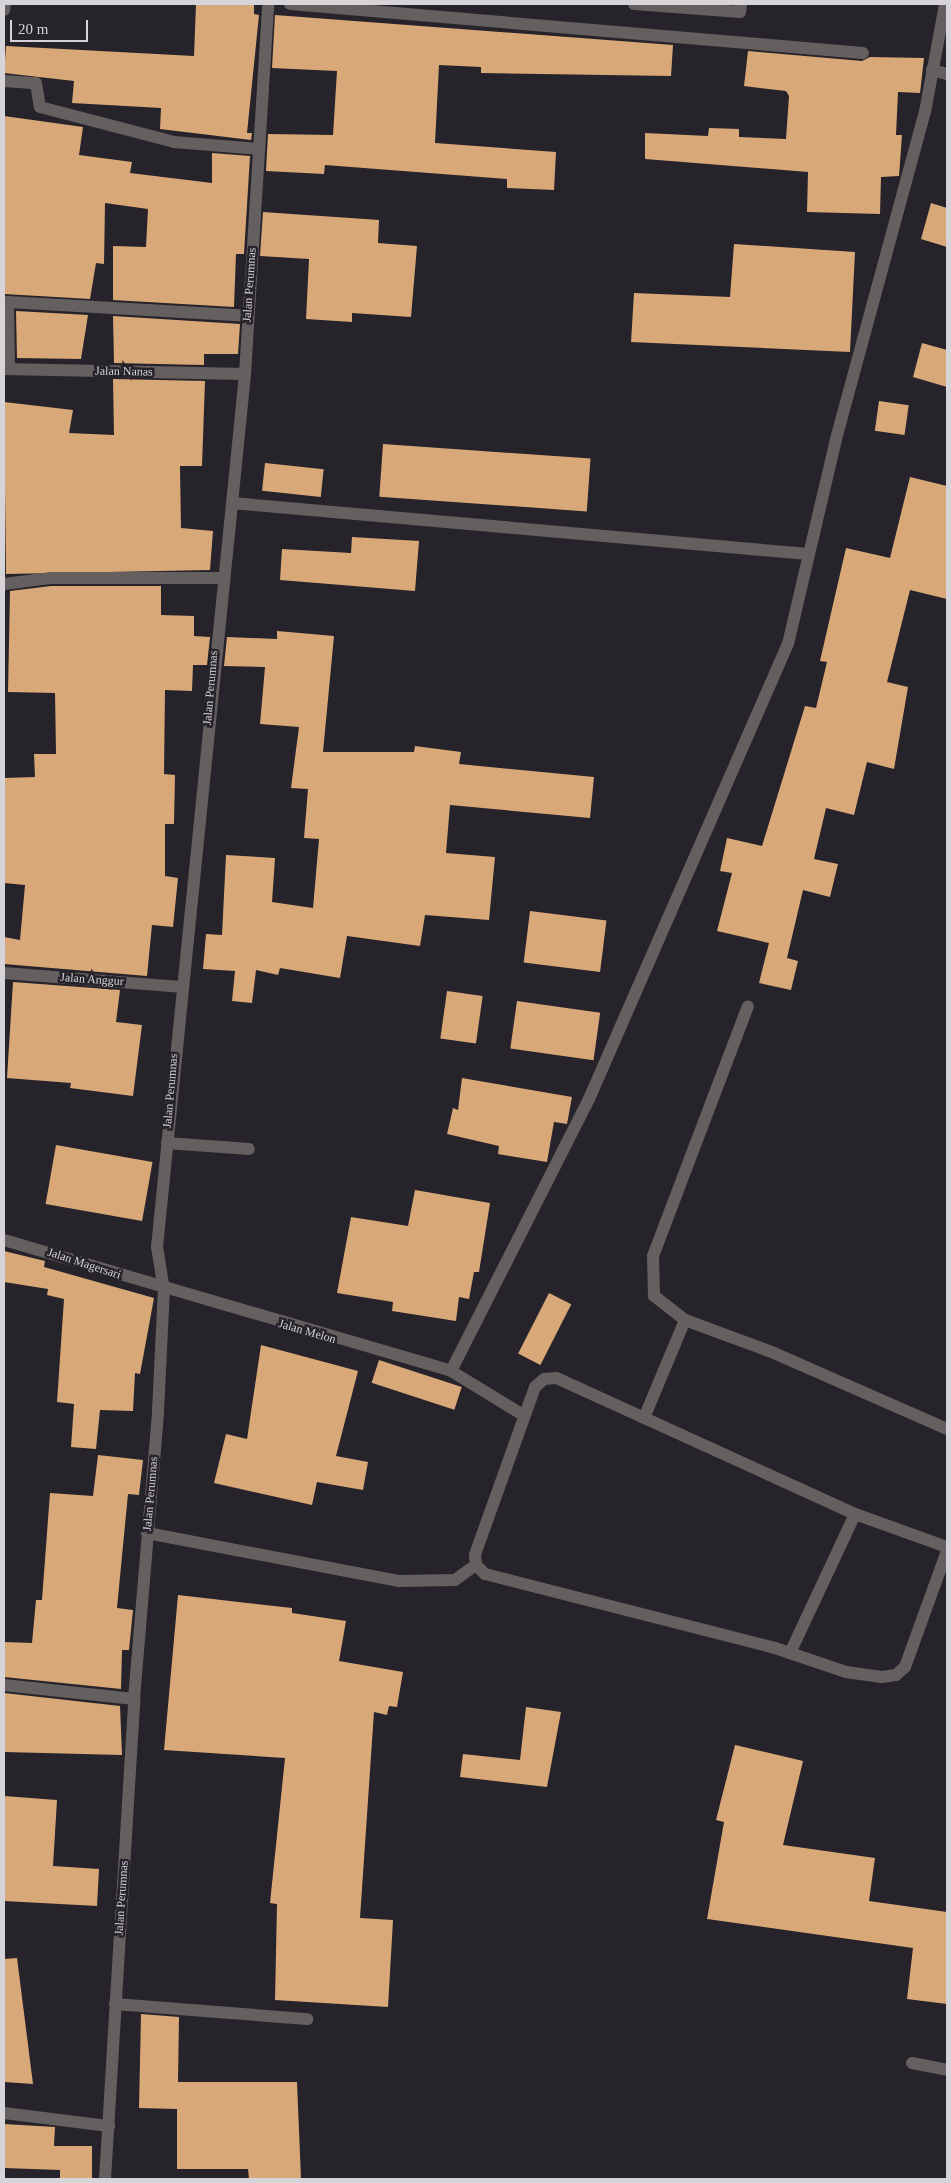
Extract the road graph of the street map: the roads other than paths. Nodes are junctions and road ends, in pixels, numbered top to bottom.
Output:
1 (5, 4) edge
2 (268, 4) edge
3 (290, 4) edge
4 (634, 4) edge
5 (741, 4) edge
6 (945, 4) edge
7 (4, 10) edge
8 (863, 53) dead end
9 (932, 70) junction
10 (947, 74) edge
11 (4, 81) edge
12 (259, 149) junction
13 (248, 316) junction
14 (6, 369) edge
15 (245, 374) junction
16 (232, 503) junction
17 (808, 554) junction
18 (222, 578) junction
19 (4, 584) edge
20 (4, 973) edge
21 (180, 987) junction
22 (748, 1006) dead end
23 (166, 1143) junction
24 (249, 1149) dead end
25 (4, 1240) edge
26 (164, 1290) junction
27 (685, 1320) junction
28 (451, 1371) junction
29 (523, 1415) junction
30 (644, 1418) junction
31 (947, 1429) edge
32 (855, 1514) junction
33 (147, 1533) junction
34 (947, 1547) edge
35 (947, 1551) edge
36 (476, 1565) junction
37 (790, 1653) junction
38 (4, 1686) edge
39 (134, 1699) junction
40 (115, 2004) junction
41 (307, 2019) dead end
42 (912, 2063) dead end
43 (947, 2070) edge
44 (4, 2113) edge
45 (109, 2126) junction
46 (105, 2179) edge

1 - 7 street
2 - 12 street, Jalan Perumnas
3 - 8 street
4 - 5 street
6 - 9 street
9 - 10 street
9 - 17 street
11 - 12 street
12 - 13 street, Jalan Perumnas
13 - 14 street
13 - 15 street, Jalan Perumnas
14 - 15 street, Jalan Nanas
15 - 16 street, Jalan Perumnas
16 - 17 street
16 - 18 street, Jalan Perumnas
17 - 28 street
18 - 19 street
18 - 21 street, Jalan Perumnas
20 - 21 street, Jalan Anggur
21 - 23 street, Jalan Perumnas
22 - 27 street
23 - 24 street
23 - 26 street, Jalan Perumnas
25 - 26 street, Jalan Magersari
26 - 28 street, Jalan Melon
26 - 33 street, Jalan Perumnas
27 - 30 street
27 - 31 street
28 - 29 street, Jalan Melon
29 - 30 street
29 - 36 street
30 - 32 street
32 - 34 street
32 - 37 street
33 - 36 street
33 - 39 street, Jalan Perumnas
35 - 37 street
36 - 37 street
38 - 39 street
39 - 40 street, Jalan Perumnas
40 - 41 street
40 - 45 street, Jalan Perumnas
42 - 43 street
44 - 45 street
45 - 46 street, Jalan Perumnas

